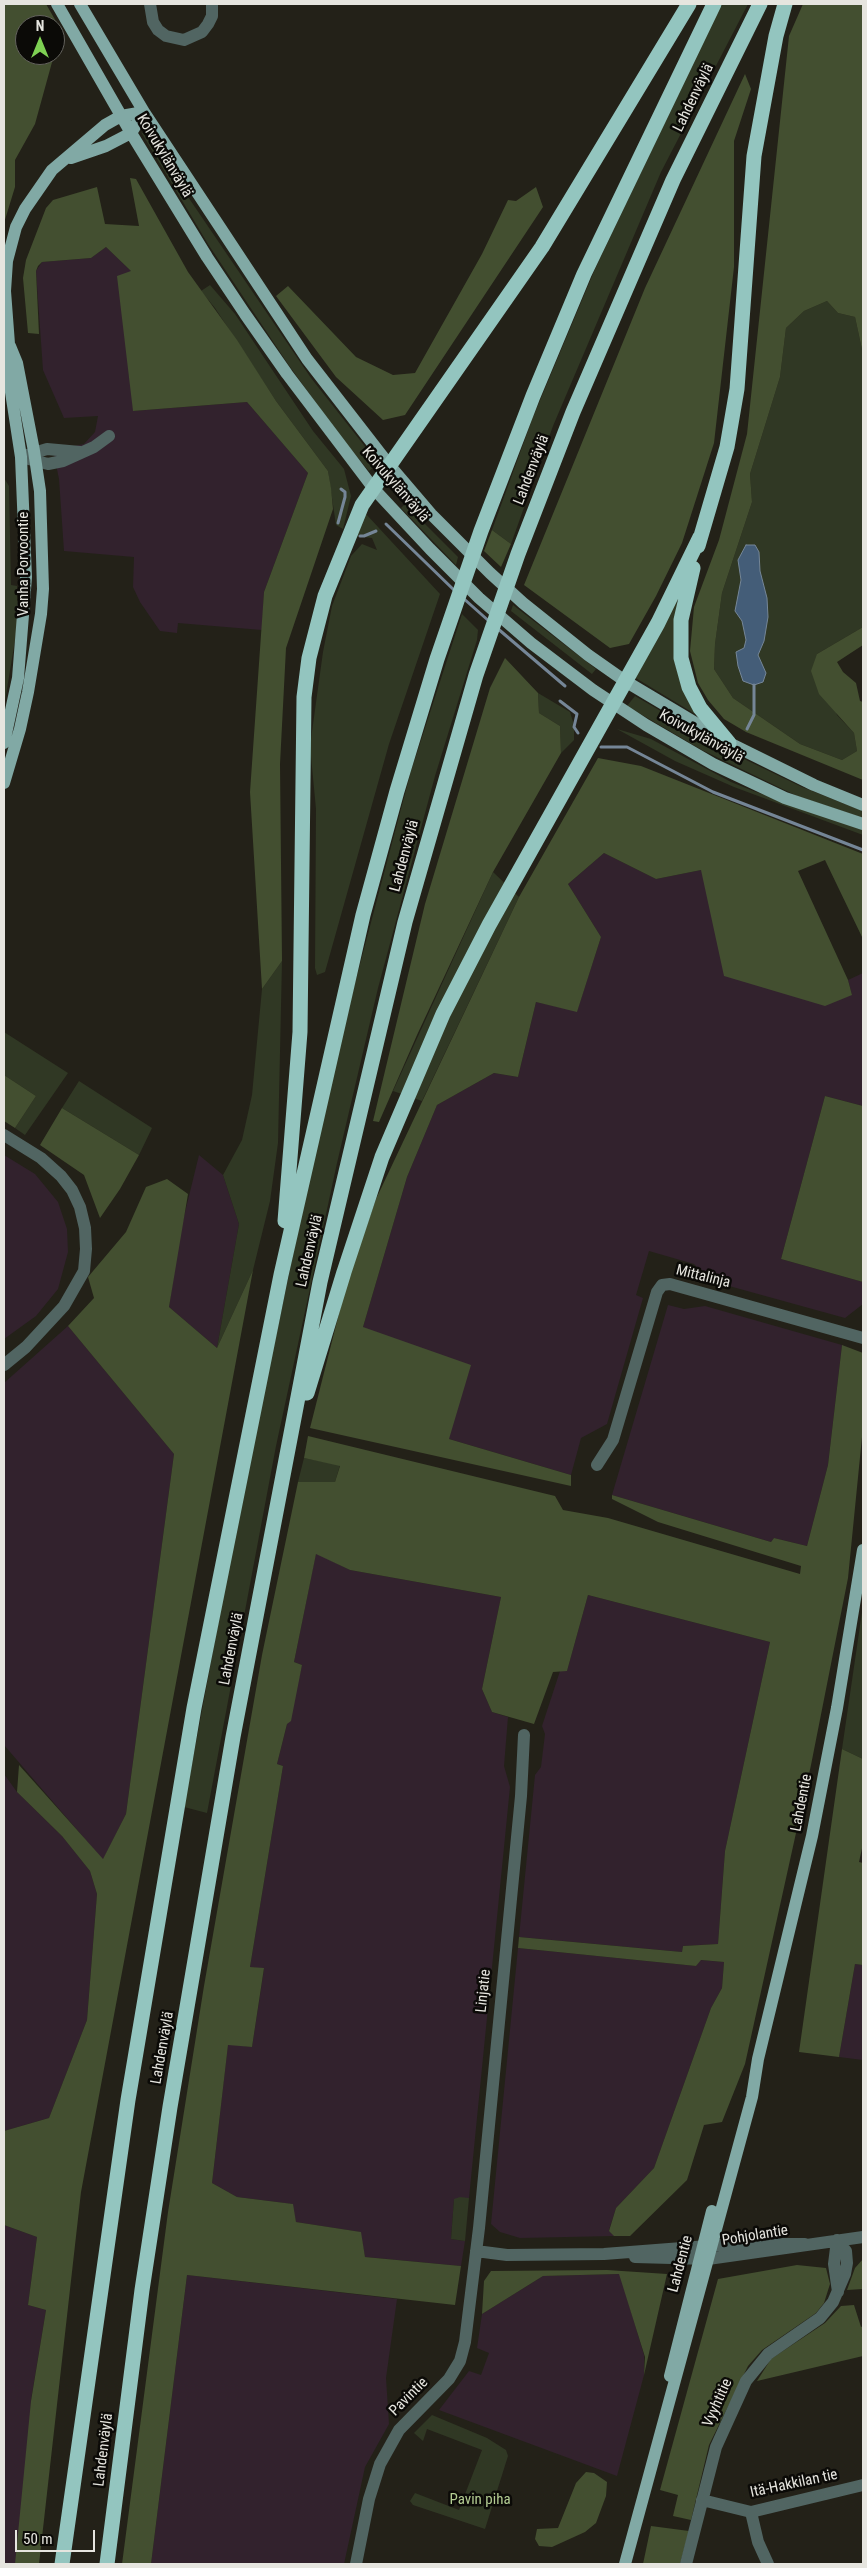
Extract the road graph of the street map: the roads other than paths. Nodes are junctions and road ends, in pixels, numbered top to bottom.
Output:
1 (57, 4) edge
2 (80, 4) edge
3 (150, 4) edge
4 (218, 4) edge
5 (688, 4) edge
6 (714, 4) edge
7 (760, 4) edge
8 (785, 4) edge
9 (212, 10) edge
10 (144, 112) junction
11 (121, 116) junction
12 (131, 133) junction
13 (64, 160) junction
14 (9, 344) junction
15 (109, 436) dead end
16 (21, 457) junction
17 (35, 457) junction
18 (390, 466) junction
19 (374, 489) junction
20 (700, 537) junction
21 (626, 681) junction
22 (614, 704) junction
23 (4, 743) edge
24 (729, 743) junction
25 (4, 783) edge
26 (863, 805) edge
27 (863, 824) edge
28 (4, 1136) edge
29 (281, 1275) junction
30 (863, 1338) edge
31 (4, 1365) edge
32 (285, 1465) junction
33 (597, 1465) dead end
34 (863, 1550) edge
35 (524, 1735) dead end
36 (863, 2237) edge
37 (837, 2240) junction
38 (805, 2244) junction
39 (707, 2245) junction
40 (476, 2251) junction
41 (618, 2254) junction
42 (703, 2259) junction
43 (863, 2485) edge
44 (702, 2500) junction
45 (751, 2512) junction
46 (62, 2564) edge
47 (107, 2564) edge
48 (356, 2564) edge
49 (625, 2564) edge
50 (686, 2564) edge
51 (768, 2564) edge

1 - 11 main road, Koivukylänväylä
2 - 10 main road, Koivukylänväylä
3 - 9 street
4 - 9 street
5 - 18 highway
6 - 29 highway, Lahdenväylä
7 - 32 highway, Lahdenväylä
8 - 20 highway
10 - 11 main road, Vanha Porvoontie
10 - 12 main road
10 - 18 main road, Koivukylänväylä
11 - 12 main road, Koivukylänväylä
11 - 13 main road, Vanha Porvoontie
12 - 13 main road, Vanha Porvoontie
12 - 19 main road, Koivukylänväylä
13 - 14 main road, Vanha Porvoontie
14 - 16 main road, Vanha Porvoontie
14 - 17 main road, Vanha Porvoontie
15 - 17 street
16 - 17 street
16 - 23 main road, Vanha Porvoontie
17 - 25 main road, Vanha Porvoontie
18 - 19 highway
18 - 21 main road, Koivukylänväylä
19 - 22 main road, Koivukylänväylä
19 - 29 highway
20 - 21 highway
20 - 24 highway
21 - 22 highway
21 - 24 main road, Koivukylänväylä
22 - 27 main road, Koivukylänväylä
22 - 32 highway
24 - 26 main road, Koivukylänväylä
28 - 31 street
29 - 46 highway, Lahdenväylä
30 - 33 street, Mittalinja
32 - 47 highway, Lahdenväylä
34 - 39 main road, Lahdentie
35 - 40 street, Linjatie
36 - 37 street, Pohjolantie
37 - 38 street, Pohjolantie
37 - 44 street, Vyyhtitie
38 - 39 street, Pohjolantie
38 - 42 street, Pohjolantie
39 - 41 street, Pohjolantie
39 - 42 main road, Lahdentie
40 - 41 street
40 - 48 street, Pavintie
41 - 42 street, Pohjolantie
42 - 49 main road, Lahdentie
43 - 45 street, Itä-Hakkilan tie
44 - 45 street, Itä-Hakkilan tie
44 - 50 street, Vyyhtitie
45 - 51 street

